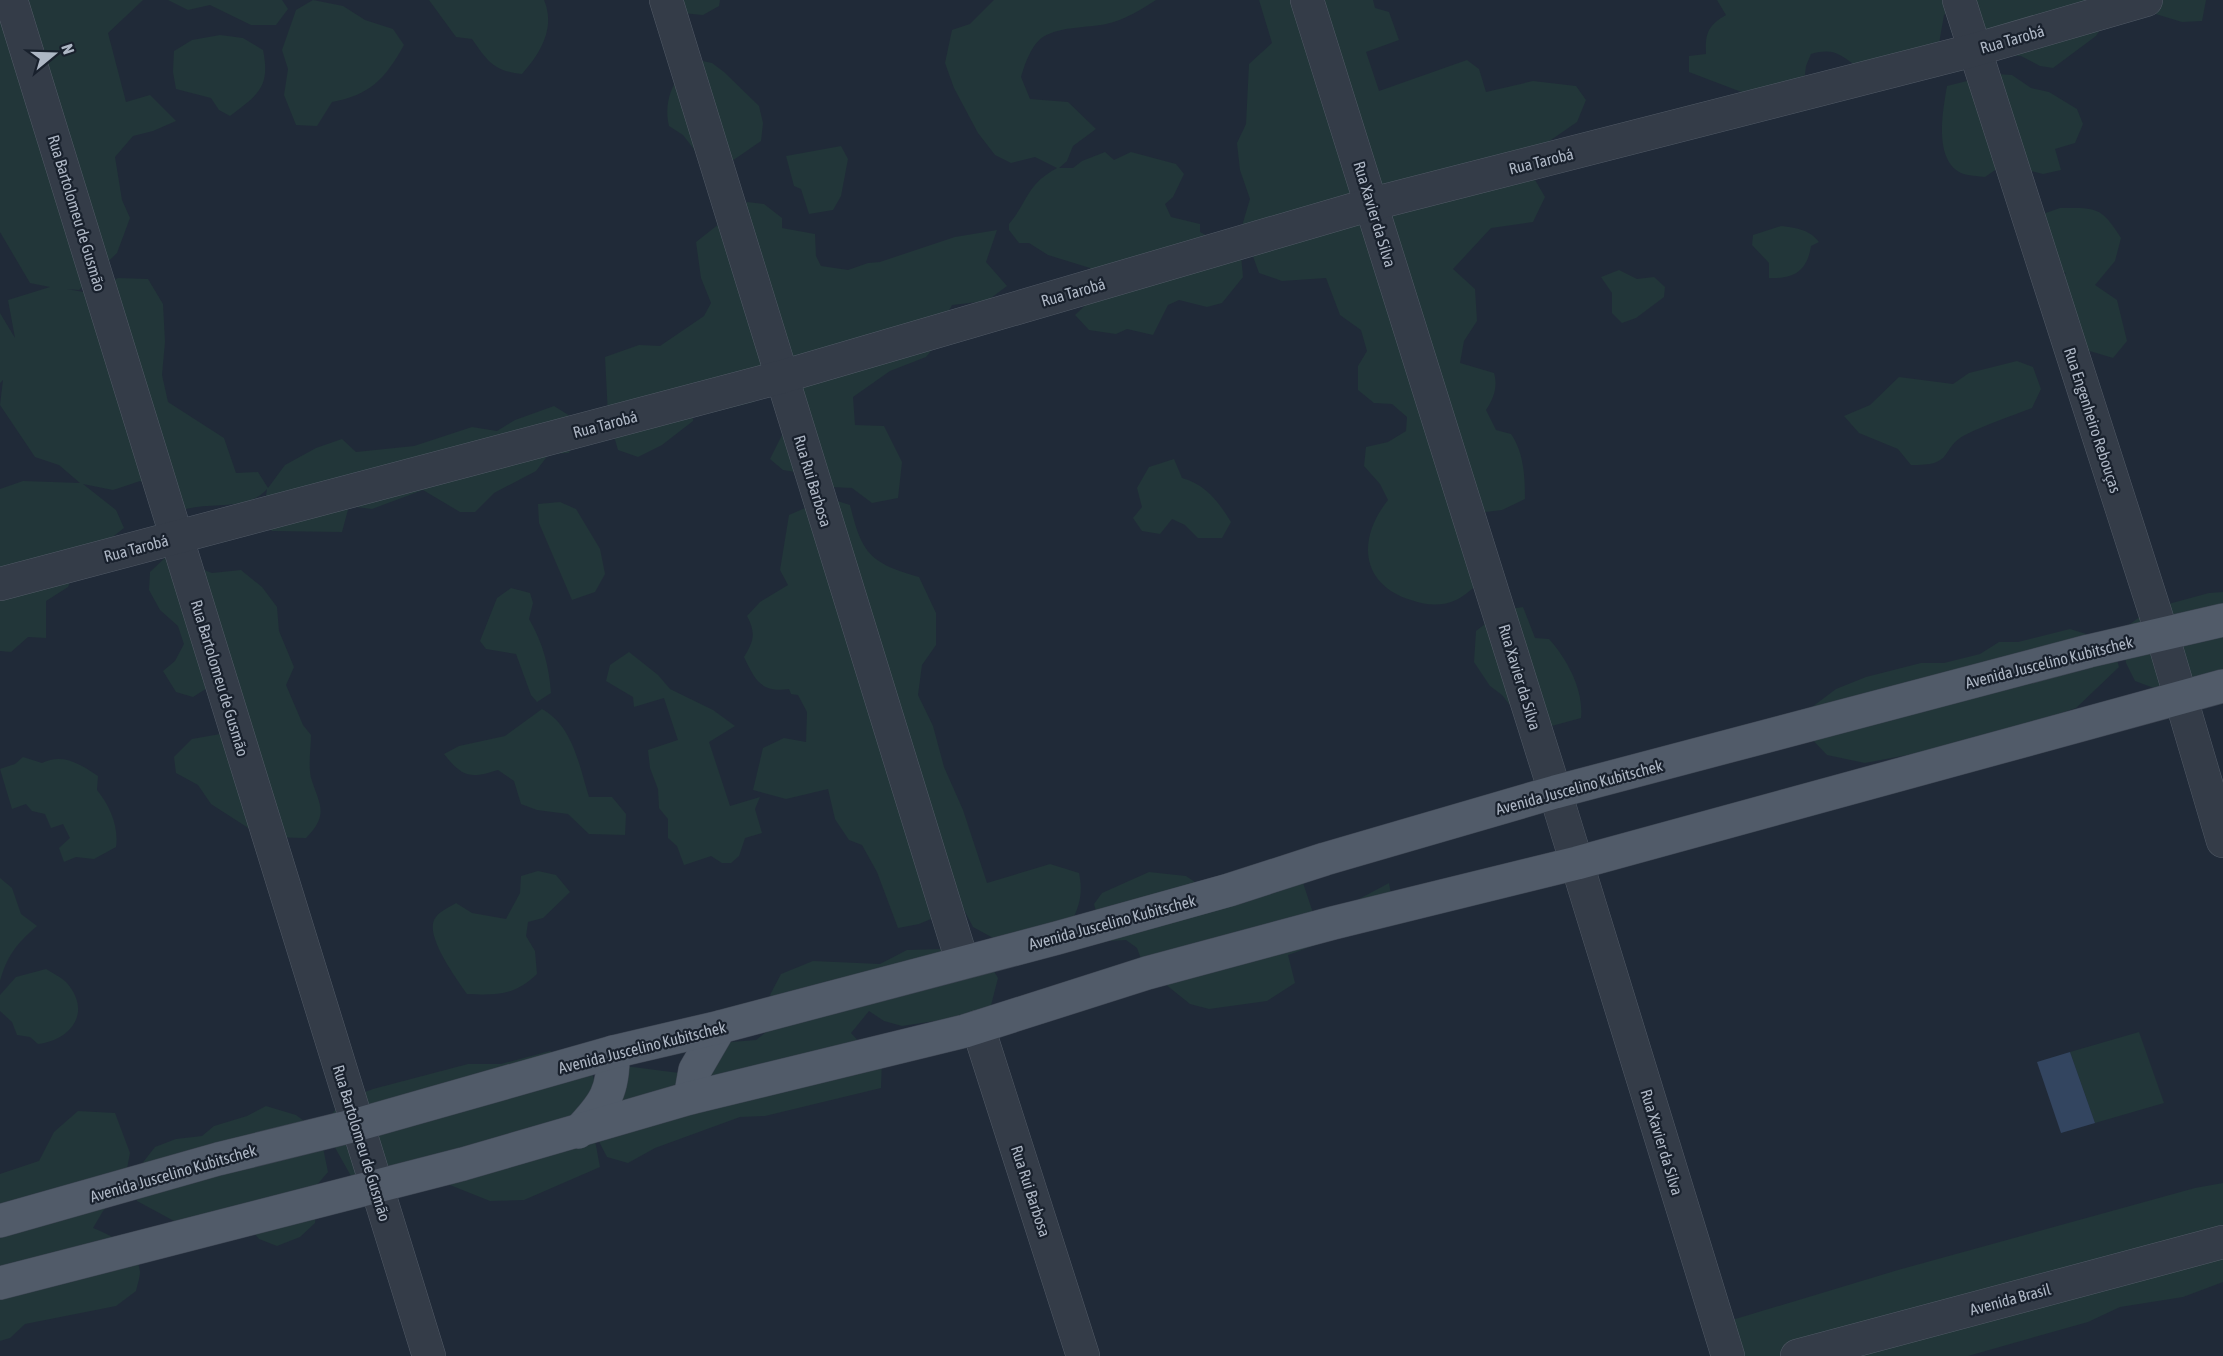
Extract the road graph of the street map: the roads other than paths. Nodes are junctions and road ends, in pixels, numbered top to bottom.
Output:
1 (11, 0) edge
2 (666, 0) edge
3 (1307, 0) edge
4 (1959, 0) edge
5 (2146, 0) edge
6 (1974, 51) junction
7 (1372, 204) junction
8 (781, 377) junction
9 (177, 537) junction
10 (0, 584) edge
11 (2223, 620) edge
12 (2162, 634) junction
13 (2223, 686) edge
14 (2180, 699) junction
15 (1556, 792) junction
16 (2223, 841) edge
17 (1577, 863) junction
18 (962, 961) junction
19 (720, 1027) junction
20 (978, 1027) junction
21 (613, 1052) junction
22 (690, 1098) junction
23 (356, 1125) junction
24 (578, 1132) junction
25 (375, 1186) junction
26 (0, 1221) edge
27 (2223, 1242) edge
28 (0, 1283) edge
29 (429, 1356) edge
30 (1083, 1356) edge
31 (1728, 1356) edge
32 (1797, 1356) edge

1 - 9 street, Rua Bartolomeu de Gusmão
2 - 8 street, Rua Rui Barbosa
3 - 7 street, Rua Xavier da Silva
4 - 6 street, Rua Engenheiro Rebouças
5 - 6 street, Rua Tarobá
6 - 7 street, Rua Tarobá
6 - 12 street, Rua Engenheiro Rebouças
7 - 8 street, Rua Tarobá
7 - 15 street, Rua Xavier da Silva
8 - 9 street, Rua Tarobá
8 - 18 street, Rua Rui Barbosa
9 - 10 street, Rua Tarobá
9 - 23 street, Rua Bartolomeu de Gusmão
11 - 12 main road, Avenida Juscelino Kubitschek
12 - 14 street, Rua Engenheiro Rebouças
12 - 15 main road, Avenida Juscelino Kubitschek
13 - 14 main road
14 - 16 street, Rua Engenheiro Rebouças
14 - 17 main road
15 - 17 street, Rua Xavier da Silva
15 - 18 main road, Avenida Juscelino Kubitschek
17 - 20 main road
17 - 31 street, Rua Xavier da Silva
18 - 19 main road, Avenida Juscelino Kubitschek
19 - 21 main road, Avenida Juscelino Kubitschek
19 - 22 main road
20 - 22 main road
20 - 30 street, Rua Rui Barbosa
21 - 23 main road, Avenida Juscelino Kubitschek
21 - 24 main road
22 - 24 main road
23 - 25 street, Rua Bartolomeu de Gusmão
23 - 26 main road, Avenida Juscelino Kubitschek
24 - 25 main road
25 - 28 main road
25 - 29 street, Rua Bartolomeu de Gusmão
27 - 32 street, Avenida Brasil

